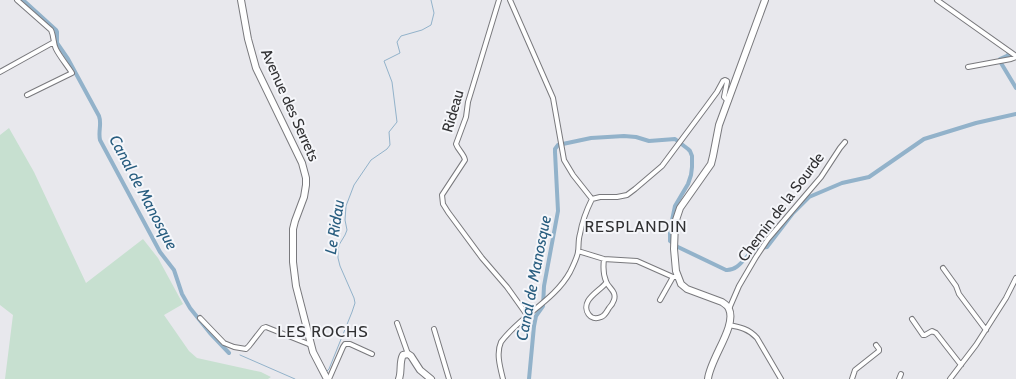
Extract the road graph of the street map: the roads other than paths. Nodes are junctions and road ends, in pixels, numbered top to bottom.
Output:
1 (17, 0) edge
2 (241, 0) edge
3 (499, 0) edge
4 (510, 0) edge
5 (765, 0) edge
6 (937, 0) edge
7 (54, 42) junction
8 (1016, 57) edge
9 (968, 67) dead end
10 (0, 72) edge
11 (27, 95) dead end
12 (729, 100) junction
13 (845, 142) dead end
14 (592, 199) junction
15 (578, 251) junction
16 (604, 260) junction
17 (943, 268) dead end
18 (675, 277) junction
19 (1016, 278) edge
20 (606, 283) junction
21 (660, 300) dead end
22 (729, 309) junction
23 (527, 315) junction
24 (200, 318) dead end
25 (912, 318) dead end
26 (397, 323) dead end
27 (729, 325) junction
28 (434, 328) dead end
29 (986, 330) junction
30 (876, 345) dead end
31 (311, 346) junction
32 (372, 354) dead end
33 (408, 354) junction
34 (961, 365) junction
35 (901, 374) dead end
36 (326, 377) edge
37 (709, 377) edge
38 (399, 379) edge
39 (431, 379) edge
40 (449, 379) edge
41 (503, 379) edge
42 (781, 379) edge
43 (852, 379) edge
44 (898, 379) edge
45 (950, 379) edge

1 - 7 street
2 - 31 street, Avenue des Serrets
3 - 23 street, Rideau
4 - 14 street
5 - 12 street
6 - 8 street
7 - 10 street
7 - 11 street
8 - 9 street
12 - 14 street
12 - 18 street
13 - 22 street, Chemin de la Sourde
14 - 15 street
15 - 16 street
15 - 23 street
16 - 18 street
16 - 20 street
17 - 29 street
18 - 21 street
18 - 22 street
19 - 29 street
20 - 20 street
22 - 27 street
23 - 41 street
24 - 31 street
25 - 34 street
26 - 33 street
27 - 37 street
27 - 42 street
28 - 40 street
29 - 34 street
30 - 43 street
31 - 36 street, Avenue des Serrets
32 - 36 street
33 - 38 street
33 - 39 street
34 - 45 street
35 - 44 street

